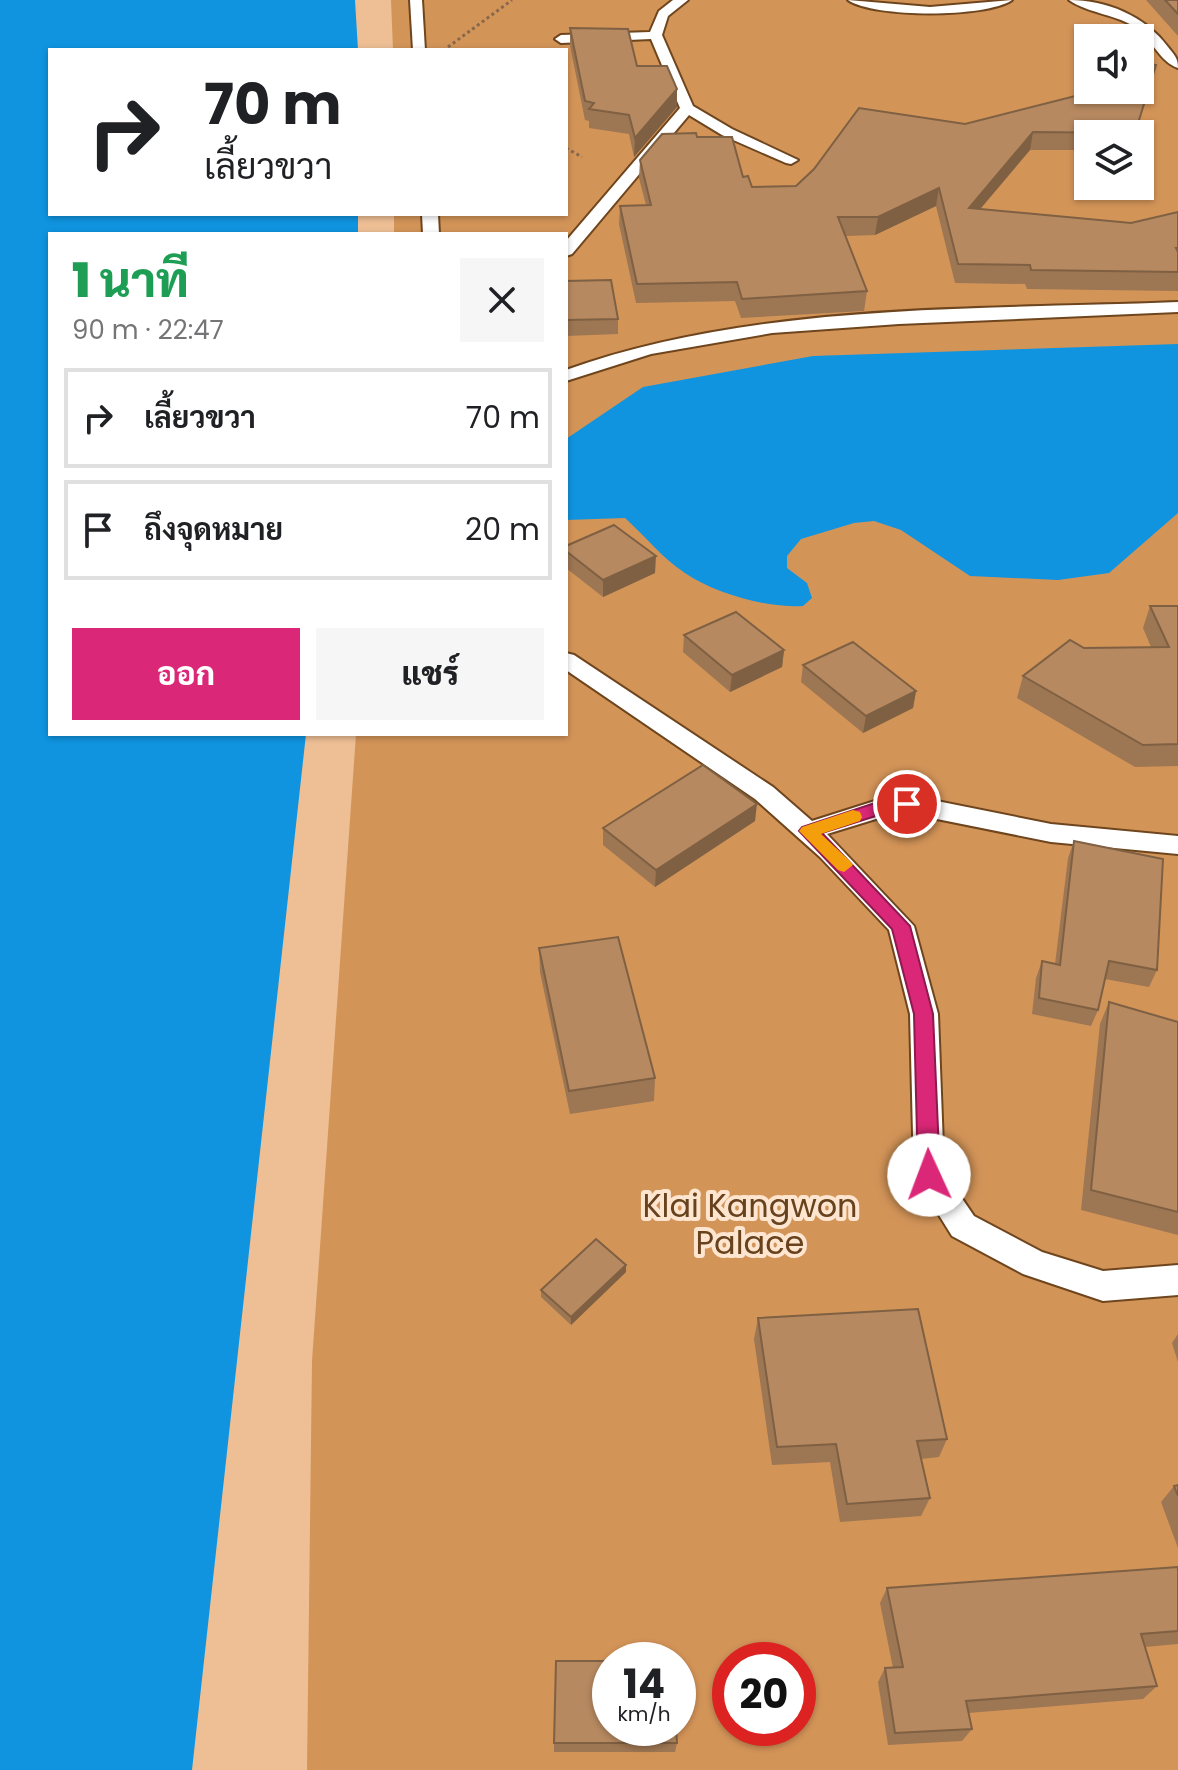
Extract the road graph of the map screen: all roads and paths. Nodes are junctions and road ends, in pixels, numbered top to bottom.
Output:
1 (416, 0) edge
2 (512, 0) edge
3 (682, 0) edge
4 (854, 0) edge
5 (1006, 0) edge
6 (1075, 0) edge
7 (656, 35) junction
8 (561, 39) dead end
9 (419, 48) edge
10 (447, 48) edge
11 (1178, 64) edge
12 (687, 108) junction
13 (750, 142) junction
14 (719, 143) edge
15 (568, 149) edge
16 (582, 157) dead end
17 (791, 160) dead end
18 (568, 249) edge
19 (1178, 307) edge
20 (568, 375) edge
21 (568, 661) edge
22 (808, 831) junction
23 (1178, 845) edge
24 (1178, 1280) edge

1 - 9 lane
2 - 10 path
3 - 7 lane
4 - 5 lane
6 - 11 lane
7 - 8 lane
7 - 12 lane
12 - 13 lane
12 - 18 lane
13 - 14 lane
13 - 17 lane
15 - 16 path
19 - 20 lane
21 - 22 lane
22 - 23 lane
22 - 24 lane

